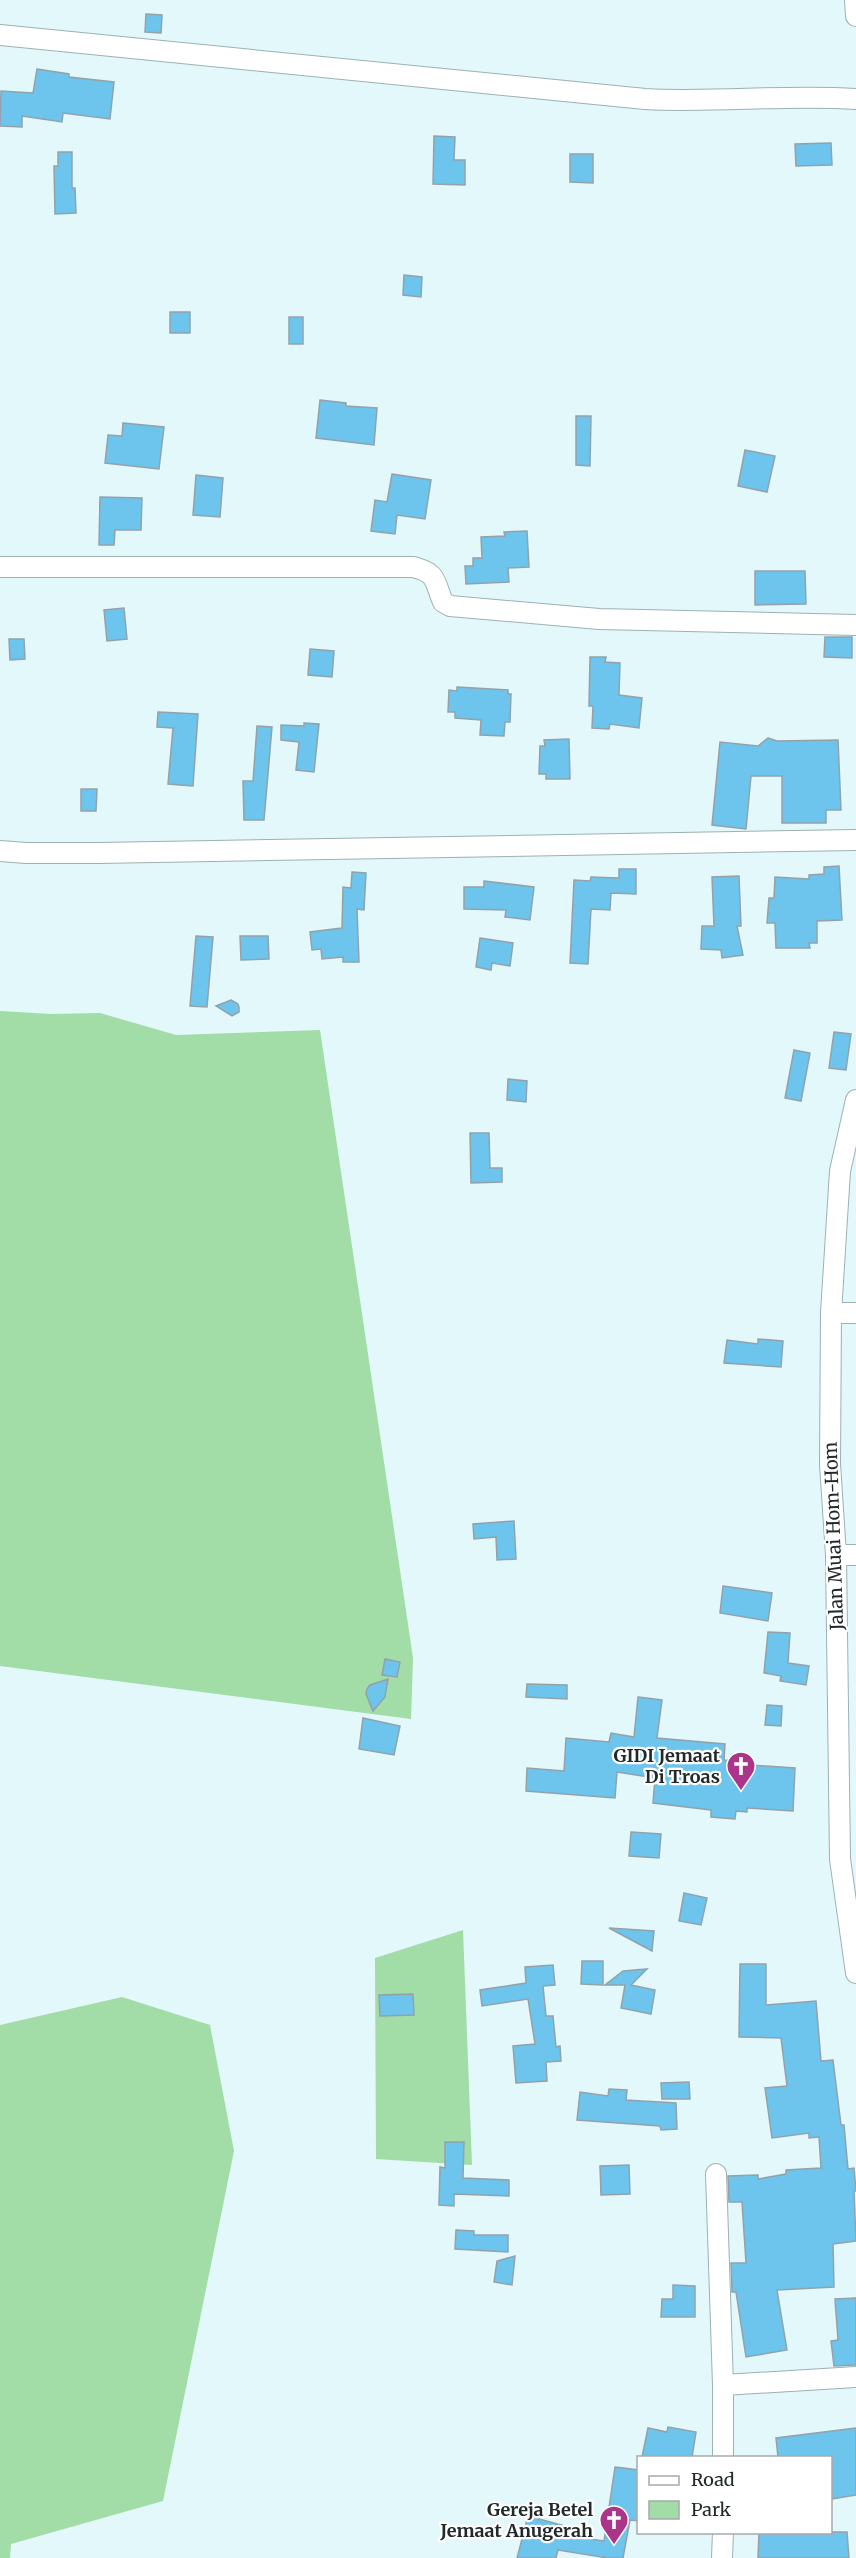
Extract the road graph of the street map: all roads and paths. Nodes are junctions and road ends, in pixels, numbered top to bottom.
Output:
1 (855, 0) edge
2 (856, 16) edge
3 (0, 35) edge
4 (856, 99) edge
5 (0, 567) edge
6 (856, 625) edge
7 (856, 840) edge
8 (0, 851) edge
9 (856, 1100) edge
10 (831, 1313) junction
11 (856, 1313) edge
12 (836, 1555) junction
13 (856, 1555) edge
14 (851, 1914) edge
15 (856, 1973) edge
16 (716, 2174) dead end
17 (856, 2377) edge
18 (723, 2385) junction
19 (723, 2456) edge
20 (723, 2534) edge
21 (722, 2558) edge

1 - 2 street
3 - 4 street
5 - 6 street
7 - 8 street
9 - 10 street, Jalan Muai Hom-Hom
10 - 11 street
10 - 12 street, Jalan Muai Hom-Hom
12 - 13 street
12 - 14 street, Jalan Muai Hom-Hom
14 - 15 street, Jalan Muai Hom-Hom
16 - 18 street
17 - 18 street
18 - 19 street
20 - 21 street

